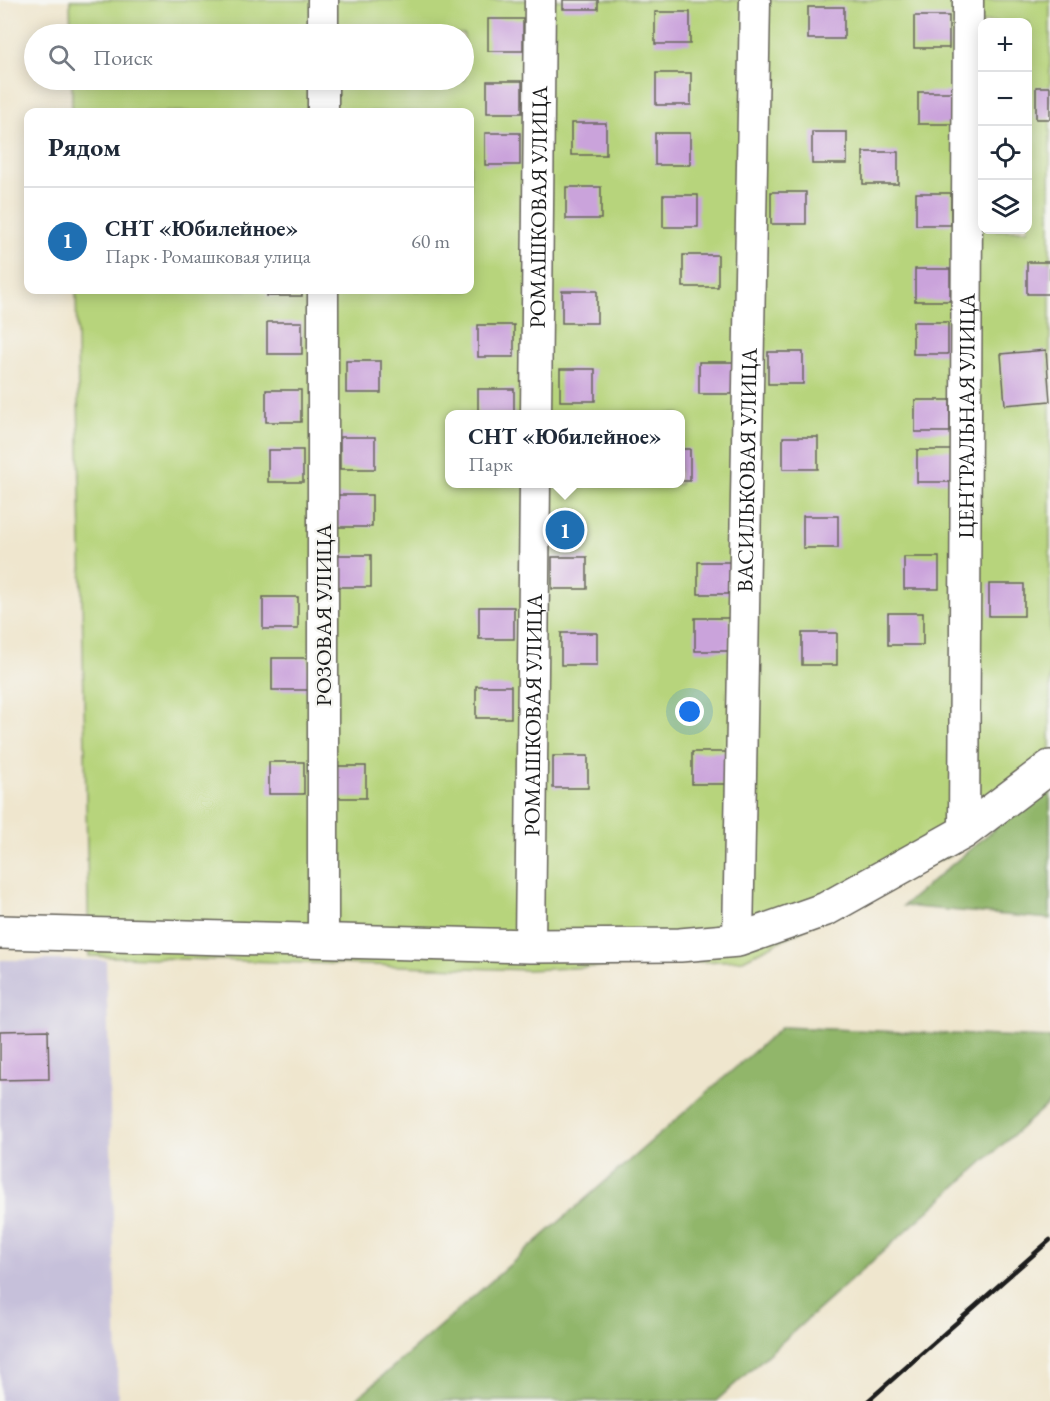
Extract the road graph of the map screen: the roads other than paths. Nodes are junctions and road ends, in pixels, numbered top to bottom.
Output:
1 (323, 0) edge
2 (540, 0) edge
3 (755, 0) edge
4 (968, 0) edge
5 (323, 24) edge
6 (323, 90) edge
7 (323, 108) edge
8 (323, 294) edge
9 (536, 410) edge
10 (535, 488) edge
11 (1050, 767) edge
12 (964, 832) junction
13 (0, 932) edge
14 (738, 940) junction
15 (323, 941) junction
16 (530, 946) junction

1 - 5 street
2 - 9 street, РОМАШКОВАЯ УЛИЦА
3 - 14 street, ВАСИЛЬКОВАЯ УЛИЦА
4 - 12 street, ЦЕНТРАЛЬНАЯ УЛИЦА
6 - 7 street
8 - 15 street, РОЗОВАЯ УЛИЦА
10 - 16 street, РОМАШКОВАЯ УЛИЦА
11 - 12 street
12 - 14 street
13 - 15 street
14 - 16 street
15 - 16 street

